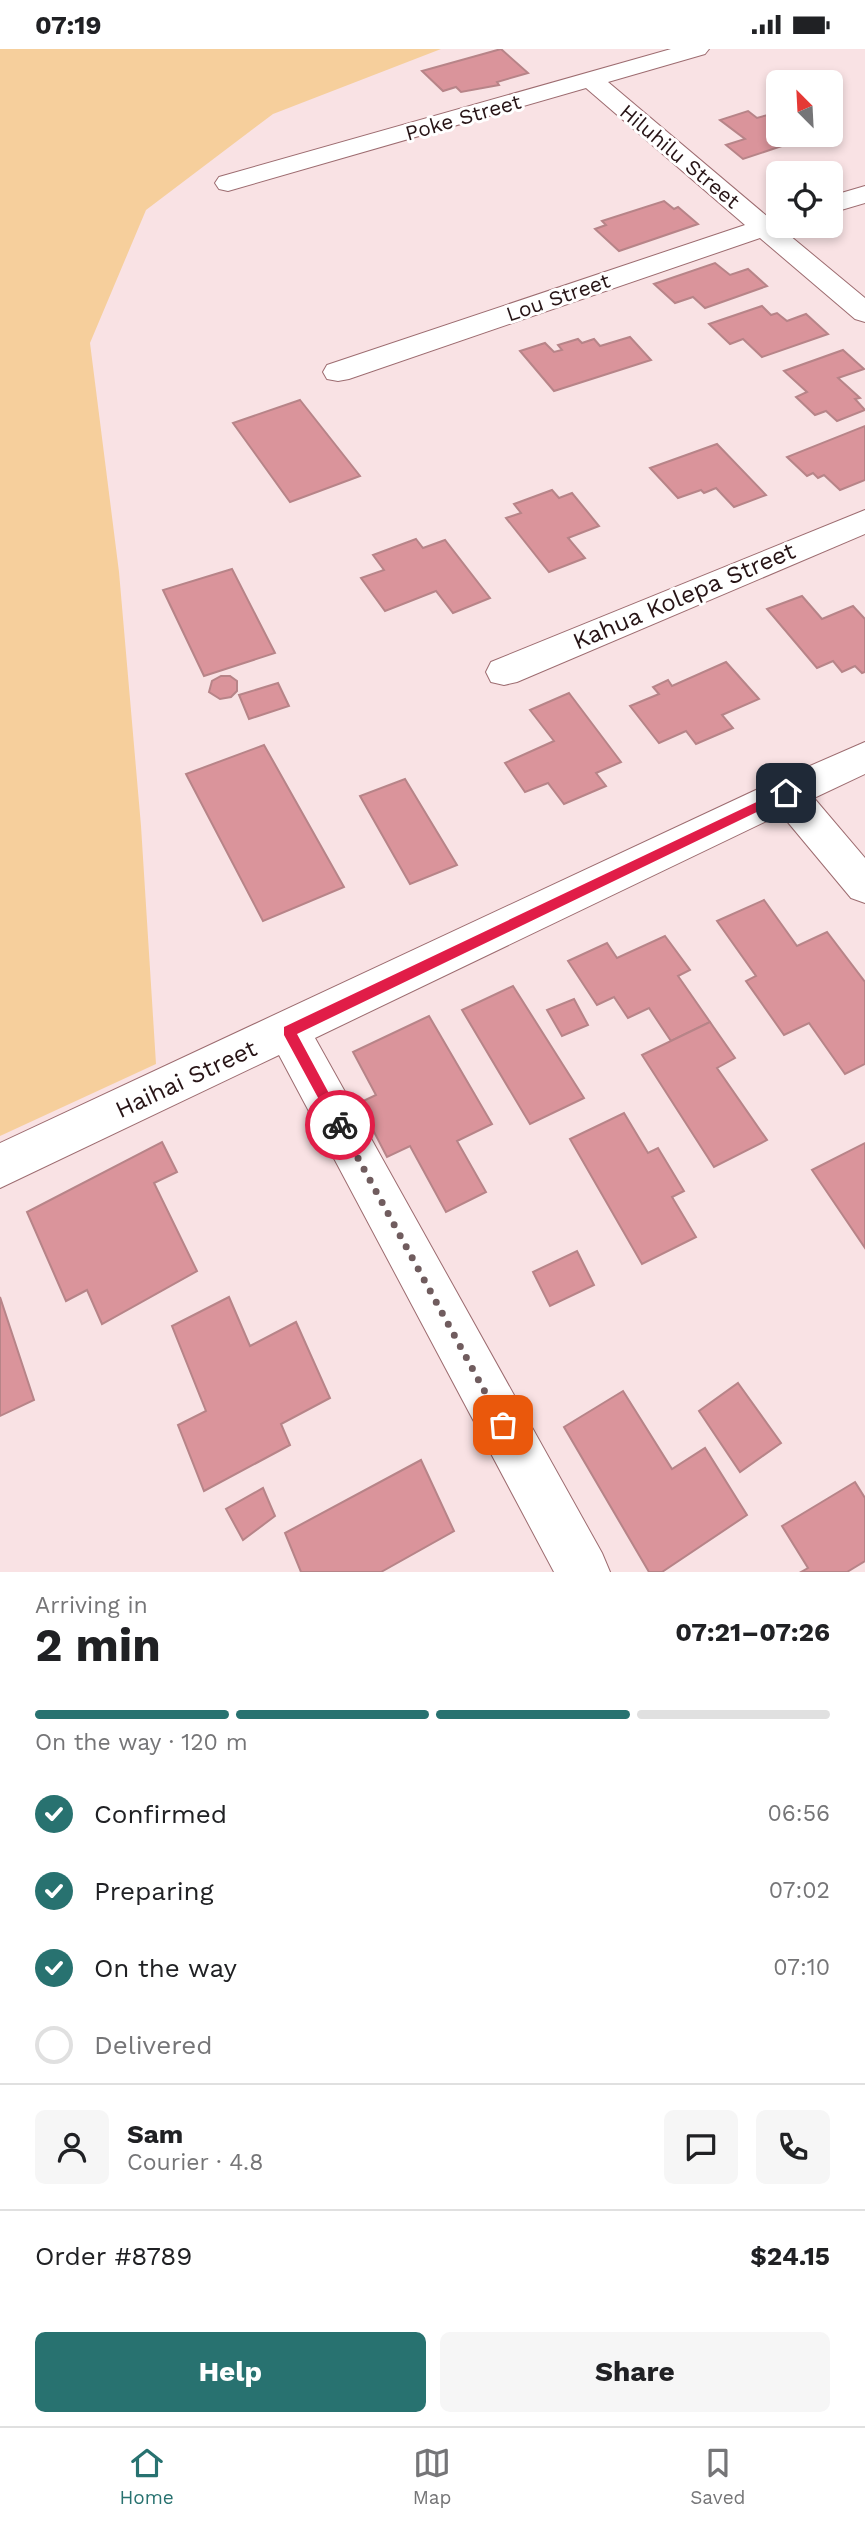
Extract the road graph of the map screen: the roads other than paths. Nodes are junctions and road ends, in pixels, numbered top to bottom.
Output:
1 (696, 49) edge
2 (591, 80) junction
3 (228, 183) dead end
4 (865, 194) edge
5 (843, 201) edge
6 (766, 221) edge
7 (766, 227) edge
8 (785, 238) edge
9 (865, 313) edge
10 (338, 372) dead end
11 (865, 521) edge
12 (504, 672) dead end
13 (865, 757) edge
14 (786, 793) junction
15 (865, 886) edge
16 (289, 1031) junction
17 (0, 1166) edge
18 (583, 1572) edge

1 - 2 street, Poke Street
2 - 3 street, Poke Street
2 - 6 street, Hiluhilu Street
4 - 5 street
7 - 10 street, Lou Street
8 - 9 street, Hiluhilu Street
11 - 12 street, Kahua Kolepa Street
13 - 14 street, Haihai Street
14 - 15 street
14 - 16 street, Haihai Street
16 - 17 street, Haihai Street
16 - 18 street

